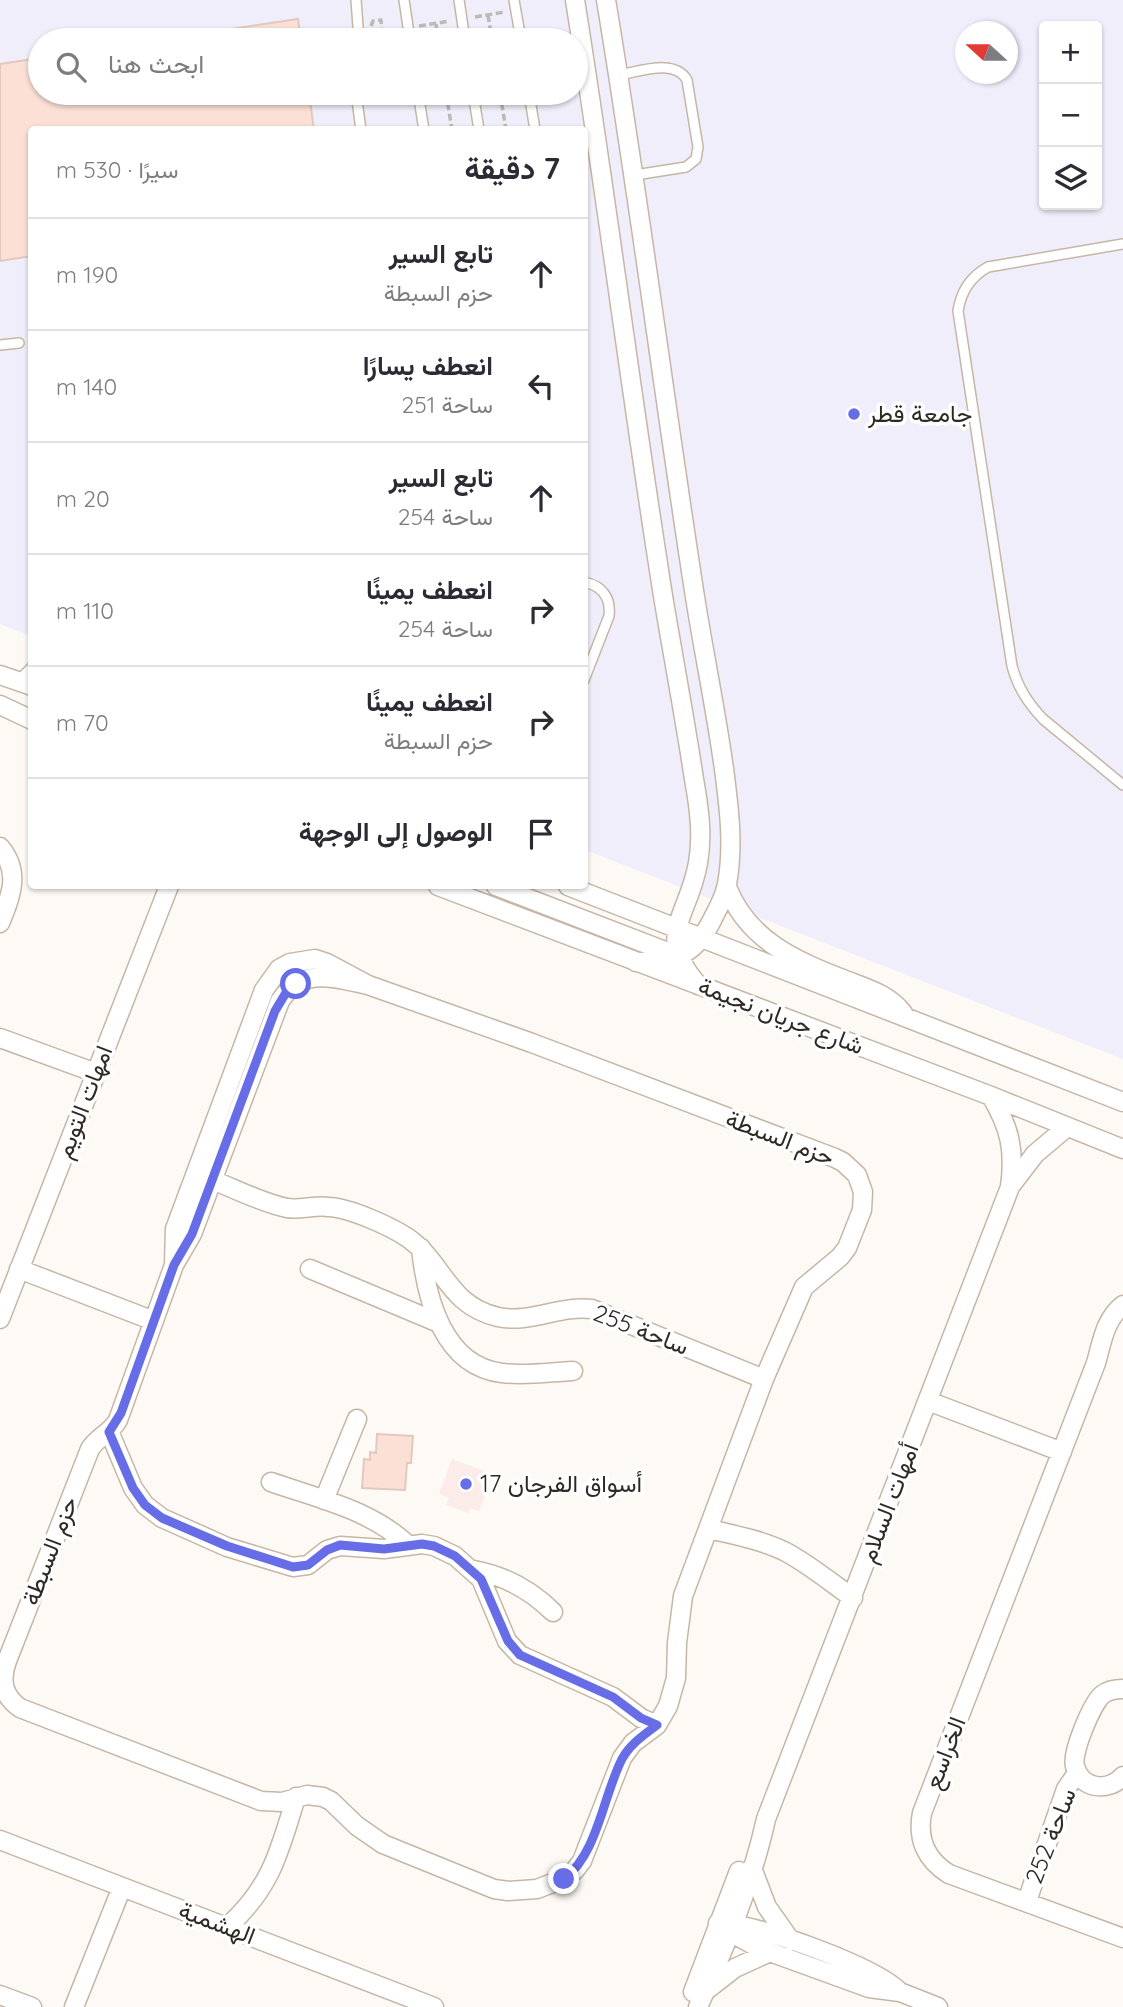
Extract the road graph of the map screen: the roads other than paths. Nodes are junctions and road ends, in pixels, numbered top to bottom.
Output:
1 (356, 0) edge
2 (404, 0) edge
3 (459, 0) edge
4 (575, 0) edge
5 (606, 0) edge
6 (515, 5) edge
7 (358, 28) edge
8 (408, 28) edge
9 (463, 28) edge
10 (519, 28) edge
11 (579, 28) edge
12 (614, 50) junction
13 (588, 56) edge
14 (618, 75) junction
15 (588, 84) edge
16 (358, 105) edge
17 (420, 105) edge
18 (475, 105) edge
19 (531, 105) edge
20 (360, 126) edge
21 (423, 126) edge
22 (478, 126) edge
23 (534, 126) edge
24 (635, 175) junction
25 (1123, 244) edge
26 (19, 343) dead end
27 (0, 345) edge
28 (588, 583) edge
29 (695, 597) junction
30 (664, 602) junction
31 (588, 670) edge
32 (0, 675) edge
33 (24, 684) edge
34 (0, 705) edge
35 (28, 718) edge
36 (1123, 786) edge
37 (0, 847) edge
38 (727, 887) junction
39 (168, 889) edge
40 (446, 889) edge
41 (504, 889) edge
42 (576, 889) edge
43 (0, 923) edge
44 (676, 927) junction
45 (703, 938) junction
46 (678, 956) junction
47 (636, 962) junction
48 (271, 980) junction
49 (369, 985) junction
50 (698, 985) junction
51 (287, 991) junction
52 (907, 1019) junction
53 (0, 1038) edge
54 (96, 1073) junction
55 (240, 1078) junction
56 (991, 1096) junction
57 (1123, 1102) edge
58 (1067, 1127) junction
59 (216, 1142) junction
60 (1123, 1149) edge
61 (212, 1180) junction
62 (1010, 1187) junction
63 (421, 1248) junction
64 (174, 1265) junction
65 (19, 1269) junction
66 (310, 1269) dead end
67 (1123, 1305) edge
68 (0, 1319) edge
69 (154, 1321) junction
70 (1123, 1321) edge
71 (439, 1323) junction
72 (1096, 1363) junction
73 (573, 1371) dead end
74 (764, 1379) junction
75 (928, 1401) junction
76 (357, 1419) dead end
77 (109, 1432) junction
78 (1062, 1452) junction
79 (271, 1482) dead end
80 (324, 1500) junction
81 (709, 1529) junction
82 (409, 1546) junction
83 (474, 1570) junction
84 (853, 1598) junction
85 (553, 1612) dead end
86 (1123, 1689) edge
87 (657, 1725) junction
88 (1077, 1773) junction
89 (1123, 1776) edge
90 (296, 1797) junction
91 (766, 1819) junction
92 (0, 1840) edge
93 (752, 1868) junction
94 (122, 1887) junction
95 (1027, 1901) junction
96 (228, 1926) junction
97 (727, 1926) junction
98 (1123, 1938) edge
99 (792, 1941) junction
100 (770, 1952) junction
101 (901, 1992) junction
102 (0, 1995) edge
103 (702, 1999) edge
104 (32, 2007) edge
105 (74, 2007) edge
106 (434, 2007) edge
107 (688, 2007) edge
108 (938, 2007) edge

1 - 7 lane
2 - 8 lane
3 - 9 lane
4 - 11 street
5 - 12 street
6 - 10 lane
12 - 13 street
12 - 14 street
14 - 24 street
14 - 24 lane
15 - 30 street
16 - 20 lane
17 - 21 lane
18 - 22 lane
19 - 23 lane
24 - 29 street
25 - 36 lane
26 - 27 lane
28 - 31 lane
29 - 30 street
29 - 38 street
30 - 44 street
32 - 33 street
34 - 35 street
37 - 43 street
38 - 45 street
38 - 52 street
39 - 54 street, امهات التويم
40 - 47 street, شارع جريان نجيمة
41 - 46 street
42 - 44 street, شارع جريان نجيمة
44 - 45 street, شارع جريان نجيمة
44 - 46 street
45 - 46 street
45 - 52 street, شارع جريان نجيمة
46 - 47 street
46 - 50 street
47 - 50 street, شارع جريان نجيمة
48 - 49 street, حزم السبطة
48 - 51 street
48 - 55 street, حزم السبطة
49 - 51 street, حزم السبطة
49 - 74 street, حزم السبطة
50 - 56 street, شارع جريان نجيمة
51 - 55 street, حزم السبطة
52 - 57 street, شارع جريان نجيمة
53 - 54 street
54 - 65 street, امهات التويم
55 - 59 street, حزم السبطة
56 - 58 street, شارع جريان نجيمة
56 - 62 street, أمهات السلام
58 - 60 street, شارع جريان نجيمة
58 - 62 street, أمهات السلام
59 - 61 street, حزم السبطة
59 - 64 street, حزم السبطة
61 - 63 street
61 - 64 street, حزم السبطة
62 - 75 street, أمهات السلام
63 - 71 street
63 - 74 street, ساحة 255
64 - 69 street, حزم السبطة
65 - 68 street, امهات التويم
65 - 69 street
66 - 71 street
67 - 72 street, الخراسع
69 - 77 street, حزم السبطة
70 - 72 street, الخراسع
71 - 73 street
72 - 78 street, الخراسع
74 - 81 street, حزم السبطة
75 - 78 street
75 - 84 street, أمهات السلام
76 - 80 street
77 - 82 street
77 - 90 street, حزم السبطة
78 - 95 street, الخراسع
79 - 80 street
80 - 82 street
81 - 84 street
81 - 87 street, حزم السبطة
82 - 83 street
83 - 85 street
83 - 87 street
84 - 91 street, أمهات السلام
86 - 88 street, ساحة 252
87 - 90 street, حزم السبطة
88 - 89 street, ساحة 252
88 - 95 street, ساحة 252
90 - 96 street
91 - 93 street, أمهات السلام
91 - 97 street, أمهات السلام
92 - 94 street, الهشمية
93 - 97 street, أمهات السلام
93 - 99 street
94 - 96 street, الهشمية
94 - 105 street
95 - 98 street, الخراسع
96 - 106 street, الهشمية
97 - 99 street
97 - 100 street
97 - 103 street, أمهات السلام
97 - 107 street, أمهات السلام
99 - 101 street
100 - 101 street
100 - 103 street
101 - 108 street
102 - 104 street

